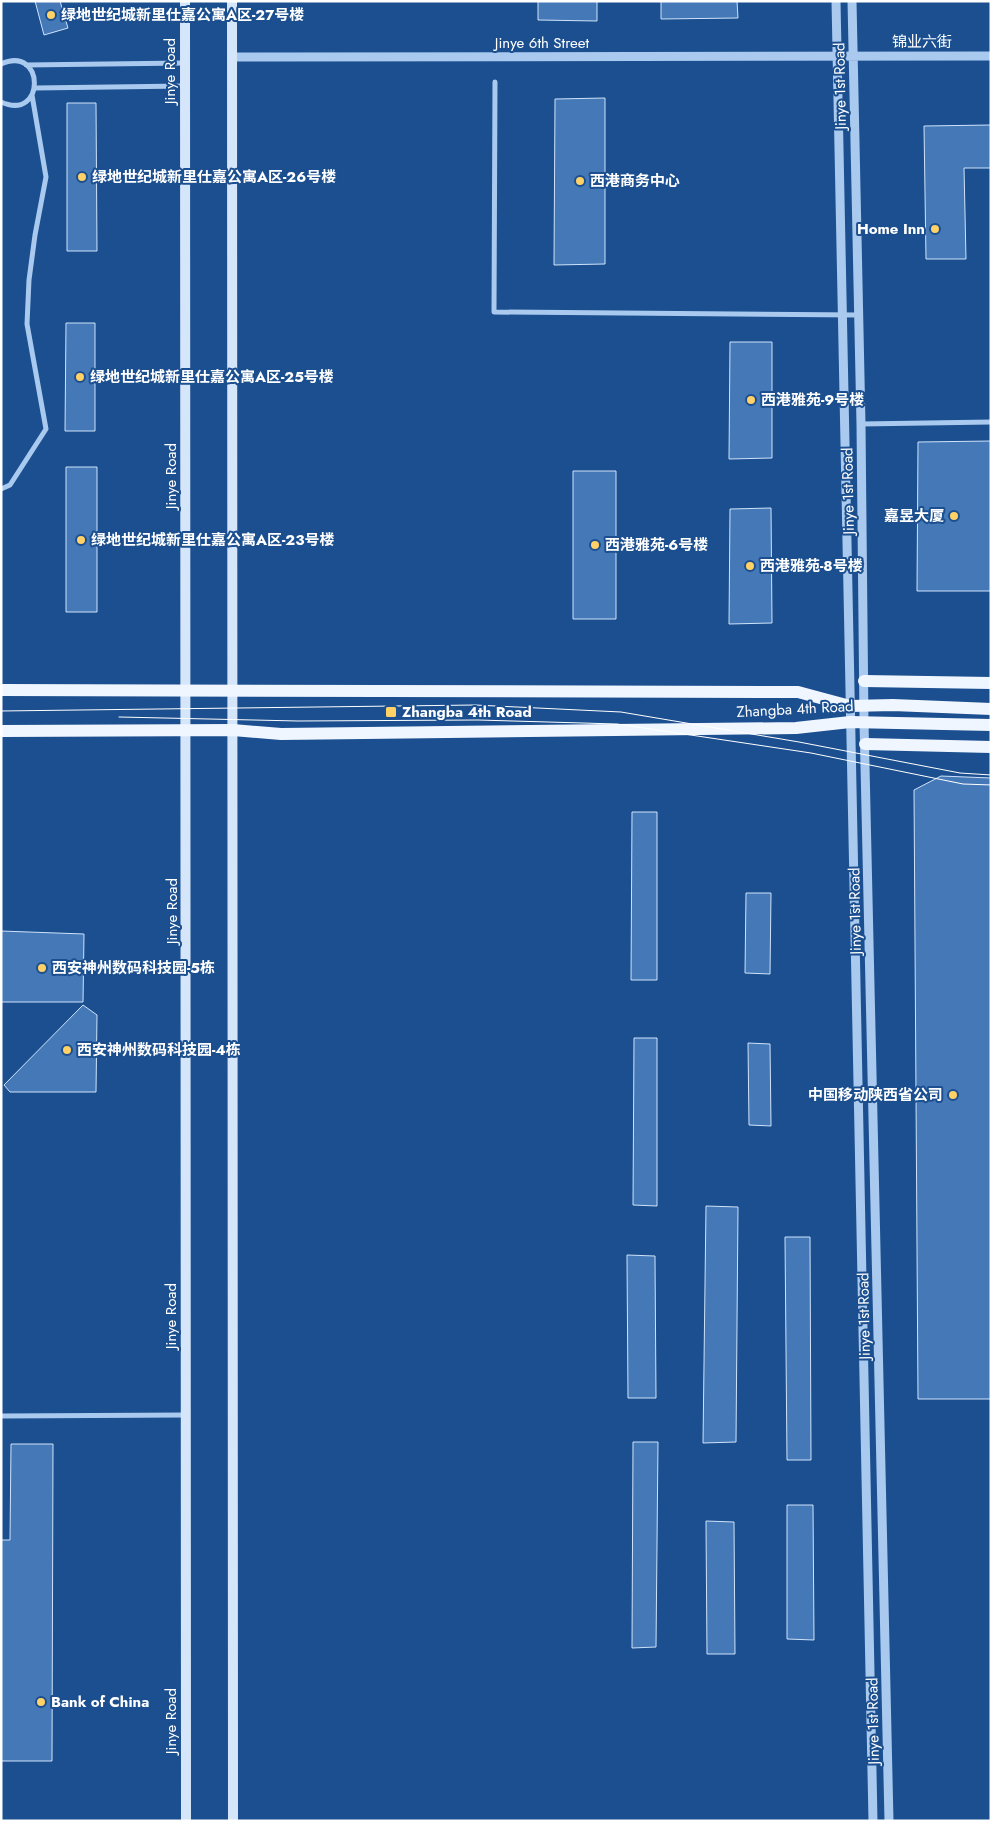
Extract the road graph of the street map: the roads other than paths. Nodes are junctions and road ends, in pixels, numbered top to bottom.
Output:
1 (185, 1) edge
2 (232, 1) edge
3 (836, 1) edge
4 (852, 1) edge
5 (838, 56) junction
6 (853, 56) junction
7 (991, 56) edge
8 (232, 57) junction
9 (185, 63) junction
10 (1, 64) edge
11 (26, 65) junction
12 (495, 82) dead end
13 (185, 86) junction
14 (36, 88) junction
15 (32, 96) junction
16 (1, 102) edge
17 (842, 314) junction
18 (858, 315) junction
19 (991, 422) edge
20 (861, 424) junction
21 (1, 489) edge
22 (864, 681) junction
23 (991, 684) edge
24 (1, 690) edge
25 (185, 691) junction
26 (233, 691) junction
27 (864, 705) junction
28 (850, 706) junction
29 (991, 708) edge
30 (850, 722) junction
31 (864, 722) junction
32 (991, 725) edge
33 (233, 730) junction
34 (1, 731) edge
35 (186, 731) junction
36 (865, 744) junction
37 (991, 747) edge
38 (1, 1416) edge
39 (186, 1416) junction
40 (186, 1821) edge
41 (233, 1821) edge
42 (873, 1821) edge
43 (889, 1821) edge

1 - 9 main road, Jinye Road
2 - 8 main road
3 - 5 street, Jinye 1st Road
4 - 6 street, Jinye 1st Road
5 - 6 street, Jinye 6th Street
5 - 8 street, Jinye 6th Street
5 - 17 street, Jinye 1st Road
6 - 7 street, 锦业六街
6 - 18 street, Jinye 1st Road
8 - 26 main road
9 - 11 street
9 - 13 main road, Jinye Road
10 - 11 street
11 - 14 street
12 - 17 street
13 - 14 street
13 - 25 main road, Jinye Road
14 - 15 street
15 - 16 street
15 - 21 street
17 - 18 street
17 - 28 street, Jinye 1st Road
18 - 20 street, Jinye 1st Road
19 - 20 street
20 - 22 street, Jinye 1st Road
22 - 23 main road
22 - 27 street, Jinye 1st Road
24 - 25 main road
25 - 26 main road, Zhangba 4th Road
25 - 35 main road, Jinye Road
26 - 28 main road, Zhangba 4th Road
26 - 33 main road
27 - 28 main road, Zhangba 4th Road
27 - 29 main road, Zhangba 4th Road
27 - 31 street, Jinye 1st Road
28 - 30 street, Jinye 1st Road
30 - 31 main road, Zhangba 4th Road
30 - 33 main road, Zhangba 4th Road
30 - 42 street, Jinye 1st Road
31 - 32 main road, Zhangba 4th Road
31 - 36 street, Jinye 1st Road
33 - 35 main road, Zhangba 4th Road
33 - 41 main road
34 - 35 main road, Zhangba 4th Road
35 - 39 main road, Jinye Road
36 - 37 main road
36 - 43 street, Jinye 1st Road
38 - 39 street
39 - 40 main road, Jinye Road

